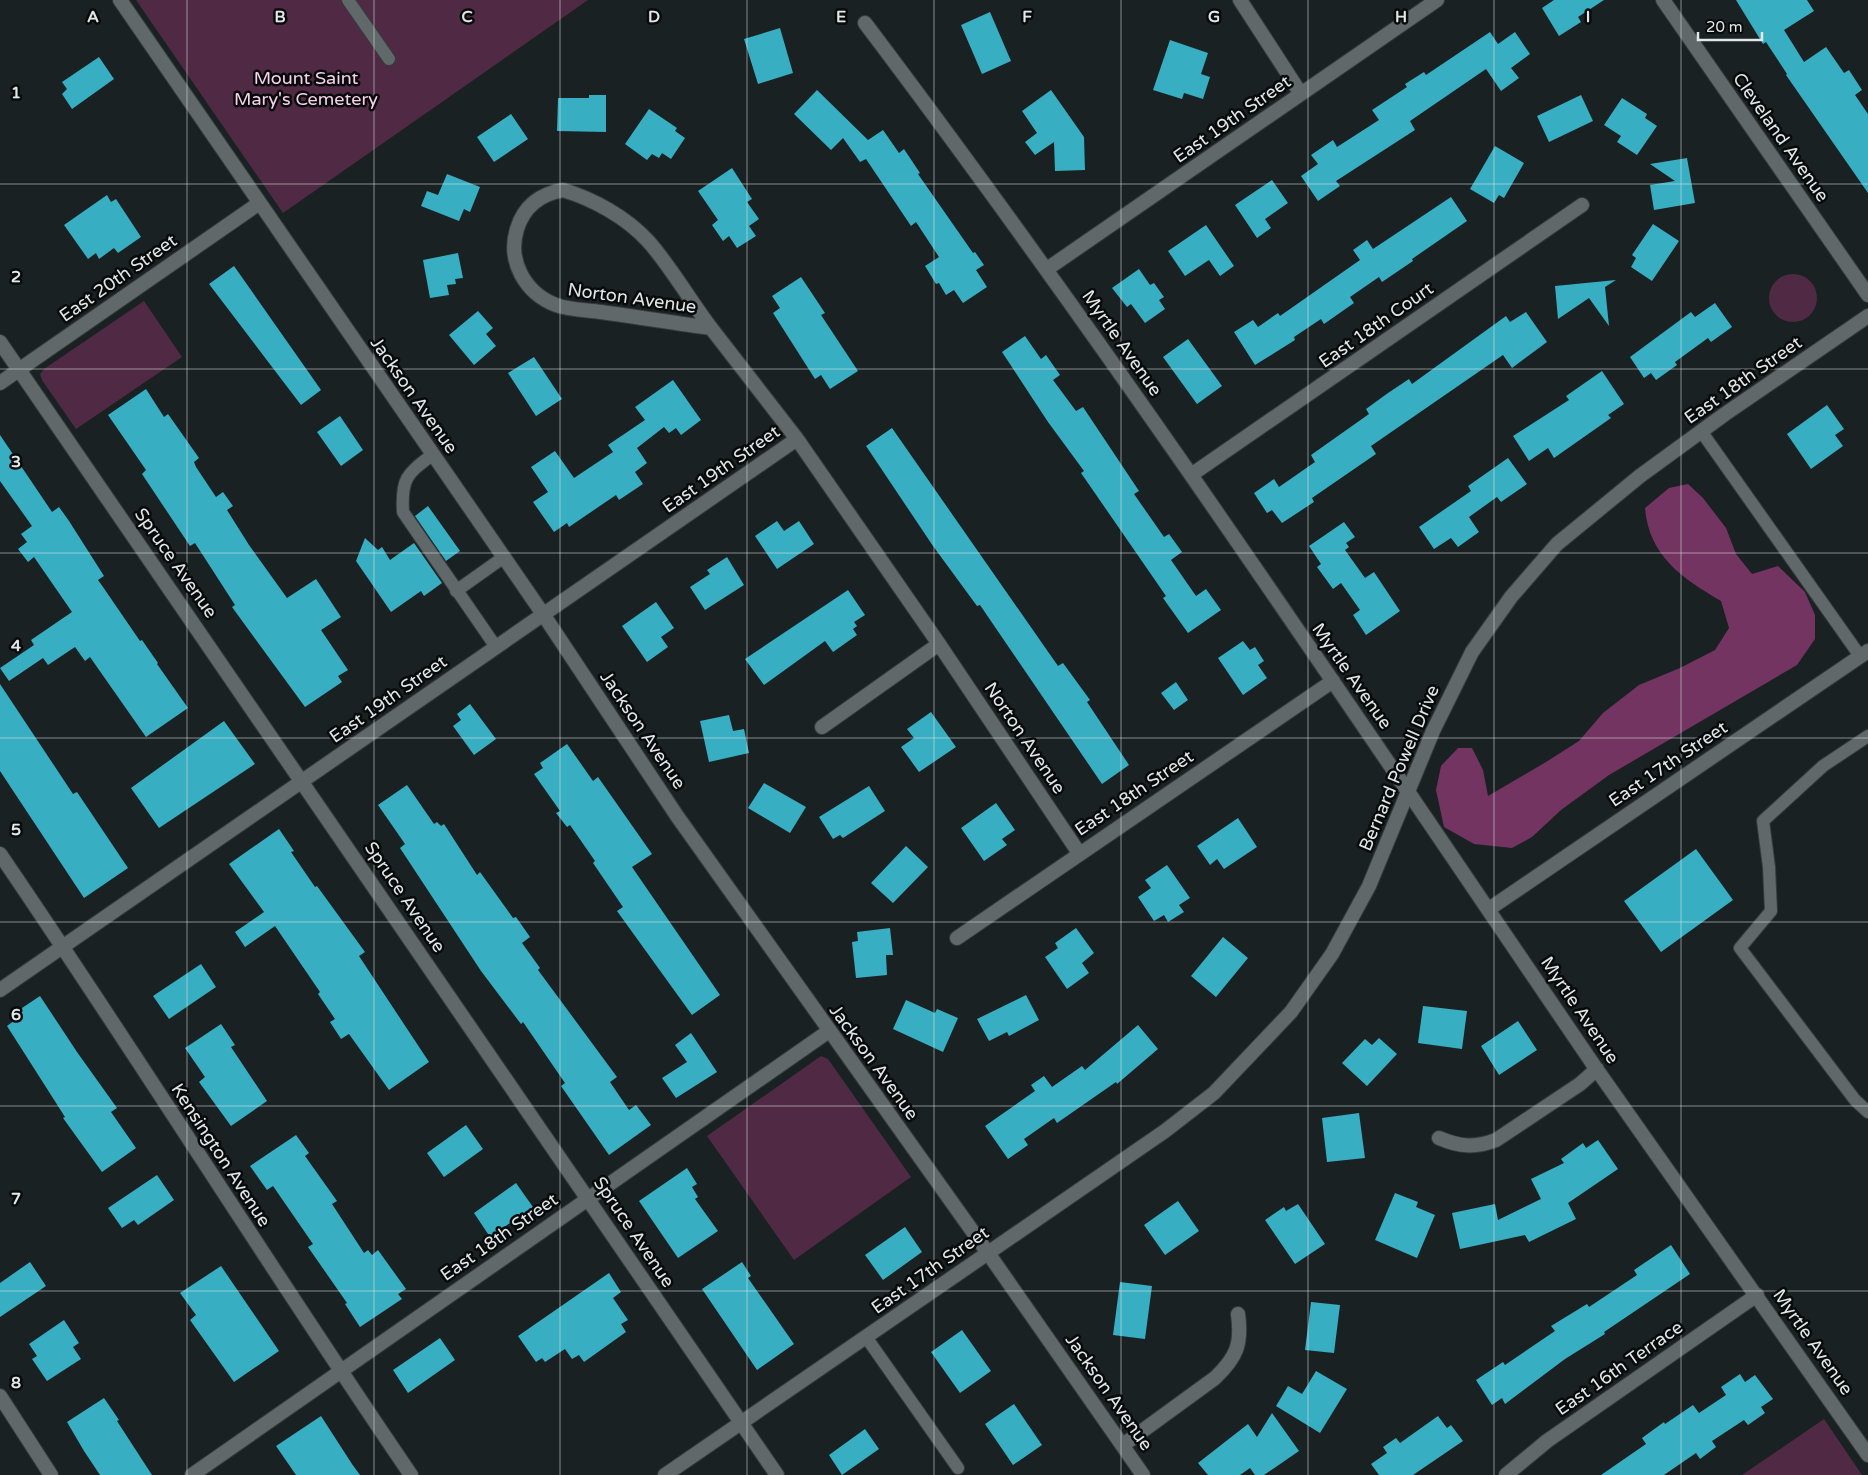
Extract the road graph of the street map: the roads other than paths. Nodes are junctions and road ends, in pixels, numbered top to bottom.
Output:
1 (120, 0) edge
2 (348, 0) edge
3 (1240, 0) edge
4 (1437, 0) edge
5 (1663, 0) edge
6 (865, 23) dead end
7 (389, 59) dead end
8 (1301, 94) junction
9 (258, 204) junction
10 (1582, 205) dead end
11 (1047, 269) junction
12 (1868, 296) edge
13 (1868, 316) edge
14 (710, 328) junction
15 (0, 342) edge
16 (20, 370) junction
17 (0, 383) edge
18 (1701, 431) junction
19 (797, 439) junction
20 (432, 455) junction
21 (1192, 475) junction
22 (1640, 476) joint
23 (504, 557) junction
24 (456, 591) junction
25 (543, 614) junction
26 (939, 644) junction
27 (496, 647) junction
28 (1864, 653) edge
29 (1332, 682) junction
30 (822, 726) dead end
31 (1868, 736) edge
32 (302, 780) junction
33 (1408, 791) junction
34 (1079, 853) junction
35 (0, 854) edge
36 (1489, 909) junction
37 (957, 938) dead end
38 (63, 946) junction
39 (0, 990) edge
40 (828, 1031) junction
41 (1597, 1069) junction
42 (1214, 1092) joint
43 (1868, 1112) edge
44 (1439, 1138) dead end
45 (589, 1198) junction
46 (988, 1253) junction
47 (1757, 1295) junction
48 (1238, 1314) dead end
49 (866, 1337) junction
50 (341, 1372) junction
51 (0, 1396) edge
52 (740, 1423) junction
53 (1123, 1445) junction
54 (1868, 1455) edge
55 (958, 1468) dead end
56 (51, 1475) edge
57 (192, 1475) edge
58 (411, 1475) edge
59 (665, 1475) edge
60 (777, 1475) edge
61 (1143, 1475) edge
62 (1506, 1475) edge

1 - 9 street, Jackson Avenue
2 - 7 lane
3 - 8 street
4 - 8 street, East 19th Street
5 - 12 street, Cleveland Avenue
6 - 11 street, Myrtle Avenue
8 - 11 street, East 19th Street
9 - 16 street, East 20th Street
9 - 20 street, Jackson Avenue
10 - 21 street, East 18th Court
11 - 21 street, Myrtle Avenue
13 - 18 street, East 18th Street
14 - 14 street, Norton Avenue
14 - 19 street, Norton Avenue
15 - 16 street, Spruce Avenue
16 - 17 street, East 20th Street
16 - 32 street, Spruce Avenue
18 - 22 street, East 18th Street
18 - 28 lane
19 - 25 street, East 19th Street
19 - 26 street, Norton Avenue
20 - 23 street, Jackson Avenue
20 - 24 lane
21 - 29 street, Myrtle Avenue
22 - 33 street, Bernard Powell Drive
23 - 24 lane
23 - 25 street, Jackson Avenue
24 - 27 lane
25 - 27 street, East 19th Street
25 - 40 street, Jackson Avenue
26 - 30 street
26 - 34 street, Norton Avenue
27 - 32 street, East 19th Street
28 - 36 street, East 17th Street
29 - 33 street, Myrtle Avenue
29 - 34 street, East 18th Street
31 - 43 lane
32 - 38 street, East 19th Street
32 - 45 street, Spruce Avenue
33 - 36 street, Myrtle Avenue
33 - 42 street, Bernard Powell Drive
34 - 37 street, East 18th Street
35 - 38 street, Kensington Avenue
36 - 41 street, Myrtle Avenue
38 - 39 street, East 19th Street
38 - 50 street, Kensington Avenue
40 - 45 street, East 18th Street
40 - 46 street, Jackson Avenue
41 - 44 street
41 - 47 street, Myrtle Avenue
42 - 46 street, East 17th Street
45 - 50 street, East 18th Street
45 - 52 street, Spruce Avenue
46 - 49 street, East 17th Street
46 - 53 street, Jackson Avenue
47 - 54 street, Myrtle Avenue
47 - 62 street, East 16th Terrace
48 - 53 street
49 - 52 street, East 17th Street
49 - 55 lane
50 - 57 street, East 18th Street
50 - 58 street, Kensington Avenue
51 - 56 street
52 - 59 street, East 17th Street
52 - 60 street, Spruce Avenue
53 - 61 street, Jackson Avenue

